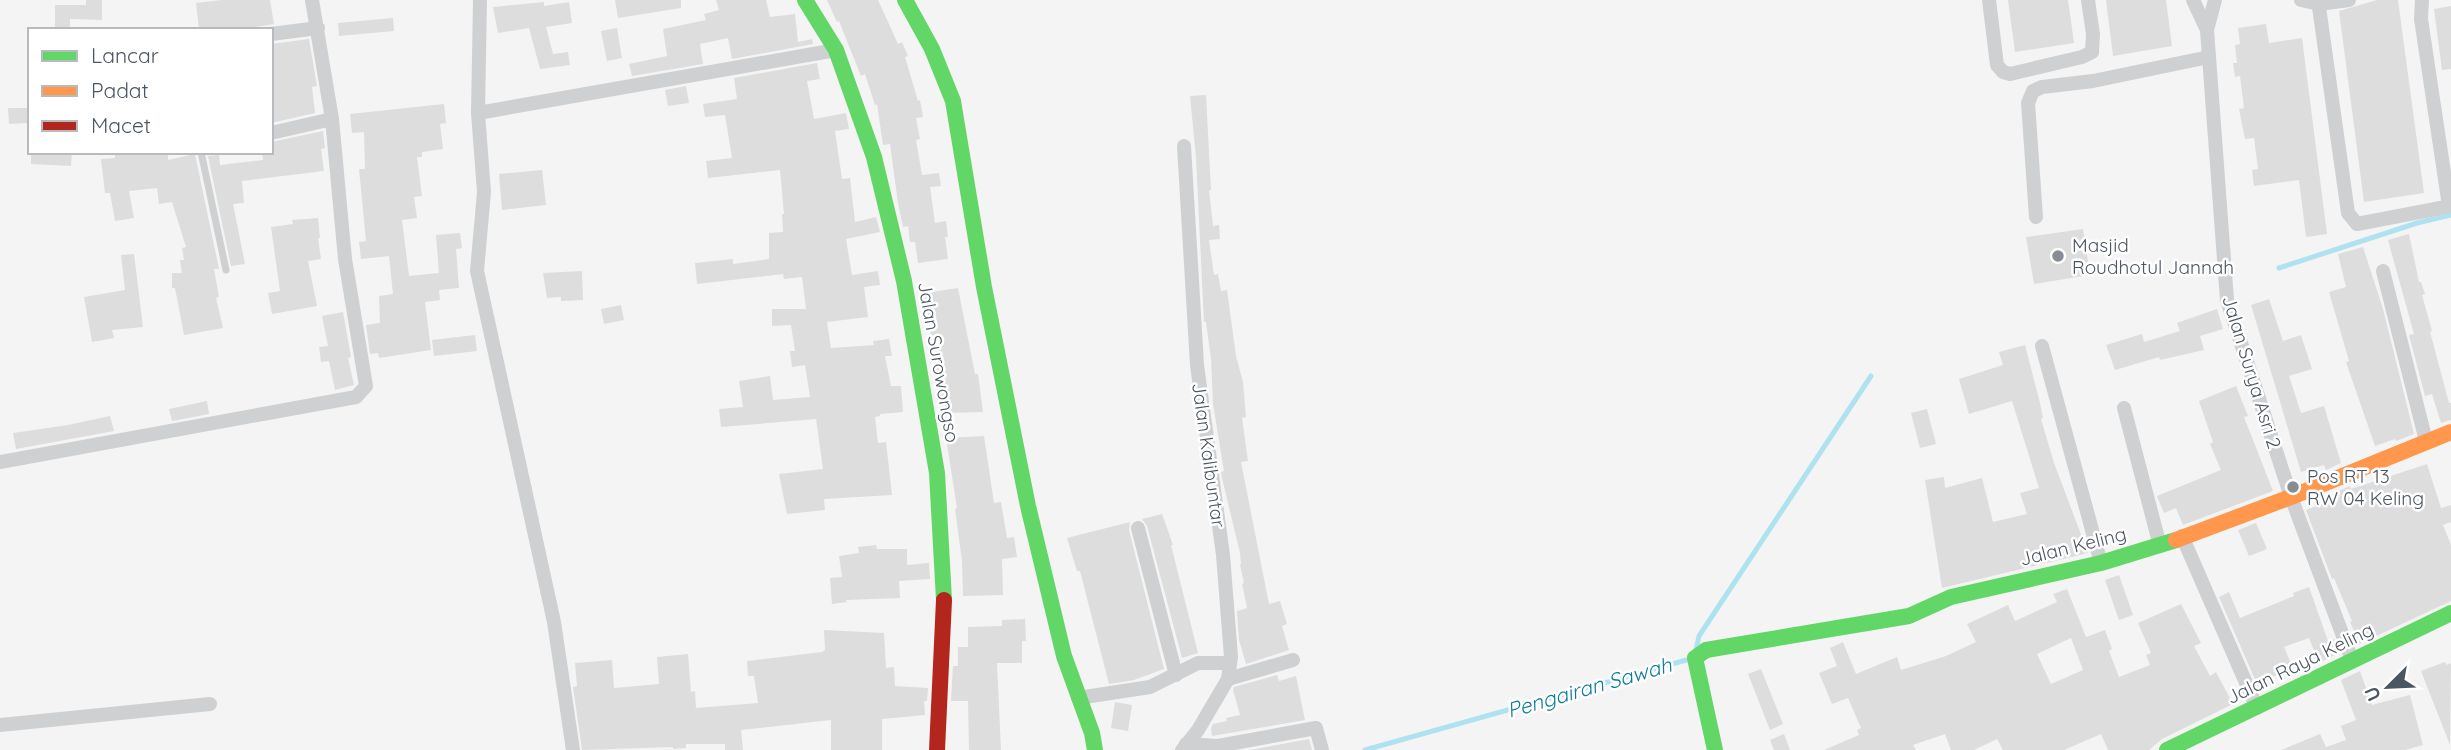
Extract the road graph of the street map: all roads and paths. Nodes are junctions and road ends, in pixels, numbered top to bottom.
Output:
1 (312, 0) edge
2 (480, 0) edge
3 (805, 0) edge
4 (905, 0) edge
5 (1989, 0) edge
6 (2088, 0) edge
7 (2193, 0) edge
8 (2215, 0) edge
9 (2301, 0) edge
10 (2349, 0) edge
11 (2422, 0) edge
12 (2319, 2) edge
13 (318, 28) junction
14 (2207, 30) junction
15 (273, 34) edge
16 (836, 50) junction
17 (2209, 57) junction
18 (478, 113) junction
19 (332, 119) junction
20 (273, 133) edge
21 (1184, 146) dead end
22 (201, 154) edge
23 (2450, 206) edge
24 (2036, 217) dead end
25 (226, 270) dead end
26 (2383, 271) dead end
27 (2042, 346) dead end
28 (2124, 408) dead end
29 (2451, 432) edge
30 (2426, 442) junction
31 (0, 462) edge
32 (2291, 497) junction
33 (1138, 528) dead end
34 (2182, 536) junction
35 (2160, 545) junction
36 (2101, 563) junction
37 (2451, 612) edge
38 (1293, 660) dead end
39 (2353, 660) junction
40 (1224, 663) junction
41 (1176, 675) junction
42 (1228, 679) junction
43 (1086, 696) junction
44 (209, 704) dead end
45 (2257, 708) junction
46 (0, 725) edge
47 (1184, 747) edge
48 (573, 750) edge
49 (937, 750) edge
50 (1095, 750) edge
51 (1322, 750) edge
52 (1715, 750) edge
53 (2167, 750) edge

1 - 13 street
2 - 18 street
3 - 16 street, Jalan Surowongso
4 - 43 street
5 - 6 street
7 - 14 street
8 - 14 street
9 - 12 street
10 - 12 street
11 - 23 street
12 - 23 street
13 - 15 street
13 - 19 street
14 - 17 street, Jalan Surya Asri 2
16 - 18 street
16 - 49 street, Jalan Surowongso
17 - 24 street
17 - 32 street, Jalan Surya Asri 2
18 - 48 street
19 - 20 street
19 - 31 street
21 - 40 street, Jalan Kalibuntar
22 - 25 lane
26 - 30 street
27 - 36 street
28 - 35 street
29 - 30 street, Jalan Keling
30 - 32 street, Jalan Keling
32 - 34 street, Jalan Keling
32 - 39 street, Jalan Surya Asri 2
33 - 41 street
34 - 35 street, Jalan Keling
34 - 45 street
35 - 36 street, Jalan Keling
36 - 52 street, Jalan Keling
37 - 39 street, Jalan Raya Keling
38 - 42 street
39 - 45 street, Jalan Raya Keling
40 - 41 street
40 - 42 street, Jalan Kalibuntar
41 - 43 street
42 - 47 street, Jalan Kalibuntar
43 - 50 street
44 - 46 street
45 - 53 street, Jalan Raya Keling
47 - 51 street

